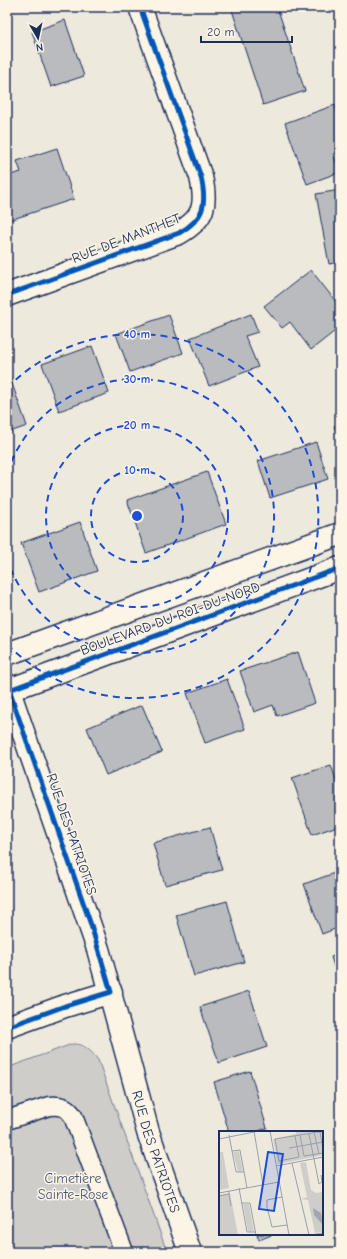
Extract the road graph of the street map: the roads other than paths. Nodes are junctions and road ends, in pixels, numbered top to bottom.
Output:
1 (140, 7) edge
2 (7, 295) edge
3 (335, 536) edge
4 (340, 565) edge
5 (340, 568) edge
6 (7, 654) edge
7 (8, 688) edge
8 (111, 992) junction
9 (7, 1027) edge
10 (7, 1120) edge
11 (124, 1252) edge
12 (190, 1252) edge

1 - 2 street, RUE DE MANTHET
3 - 4 street
3 - 6 street, BOULEVARD DU ROI-DU-NORD
5 - 7 street, BOULEVARD DU ROI-DU-NORD
7 - 8 street, RUE DES PATRIOTES
8 - 9 street
8 - 12 street, RUE DES PATRIOTES
10 - 11 lane

